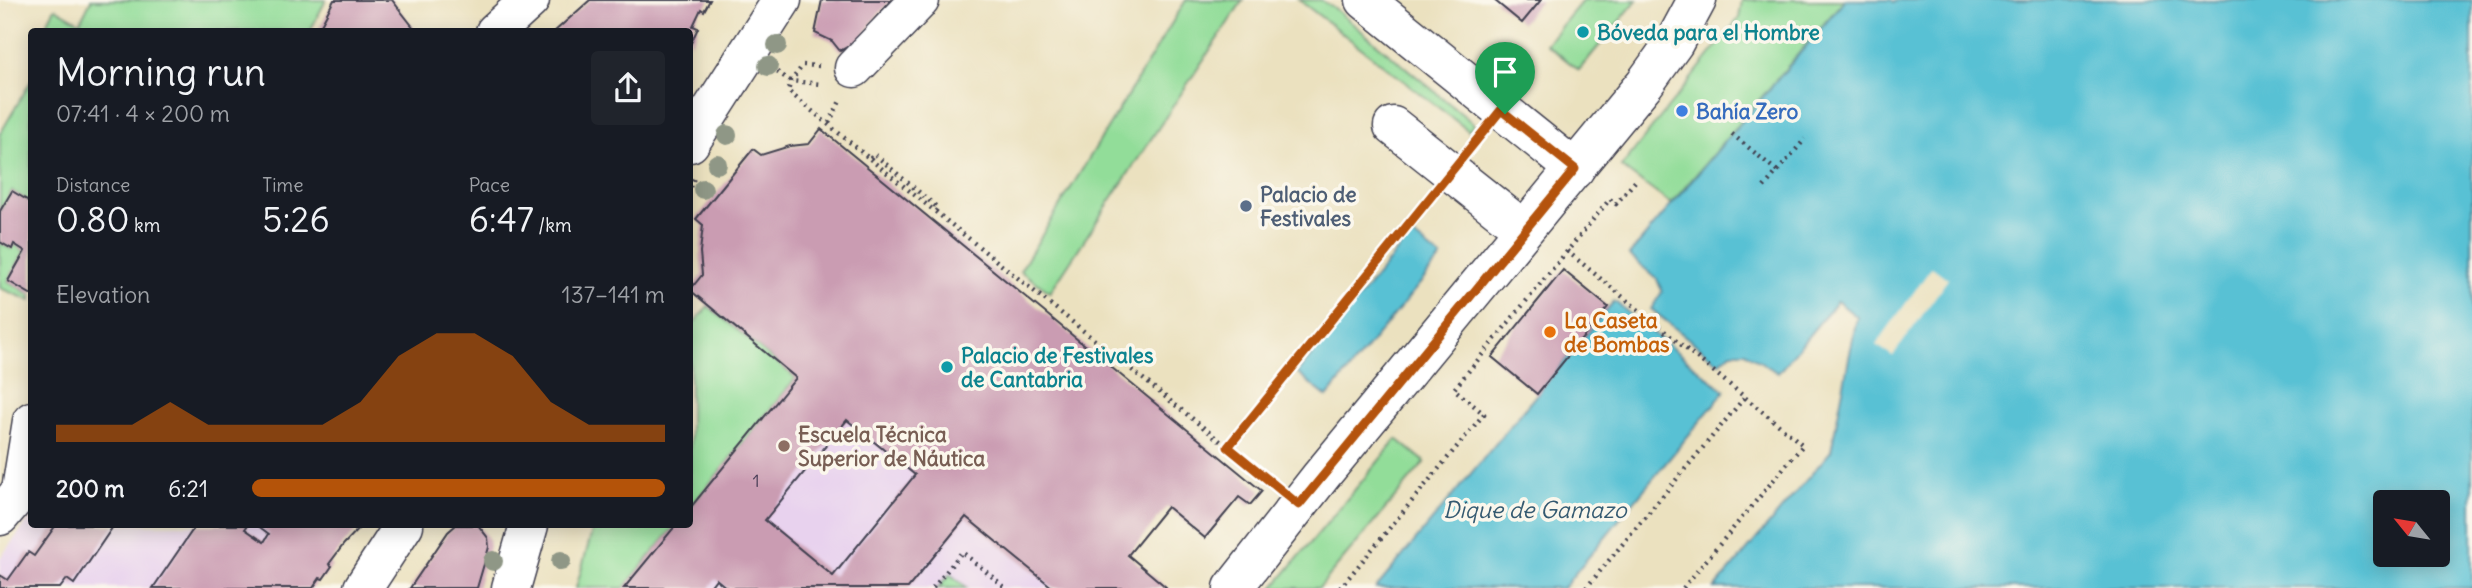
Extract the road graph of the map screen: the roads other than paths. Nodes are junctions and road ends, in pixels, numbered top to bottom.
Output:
1 (530, 0) edge
2 (755, 0) edge
3 (782, 0) edge
4 (920, 0) edge
5 (1366, 0) edge
6 (1697, 0) edge
7 (499, 28) edge
8 (854, 68) dead end
9 (1393, 127) dead end
10 (693, 134) edge
11 (1575, 169) junction
12 (1523, 229) junction
13 (28, 442) edge
14 (18, 495) edge
15 (402, 528) edge
16 (528, 528) edge
17 (363, 588) edge
18 (511, 588) edge
19 (1233, 588) edge

1 - 7 street
2 - 10 street
3 - 10 street
4 - 8 street
5 - 11 street
6 - 11 street
9 - 12 street
11 - 12 street
12 - 19 street
13 - 14 street
15 - 17 street
16 - 18 street

